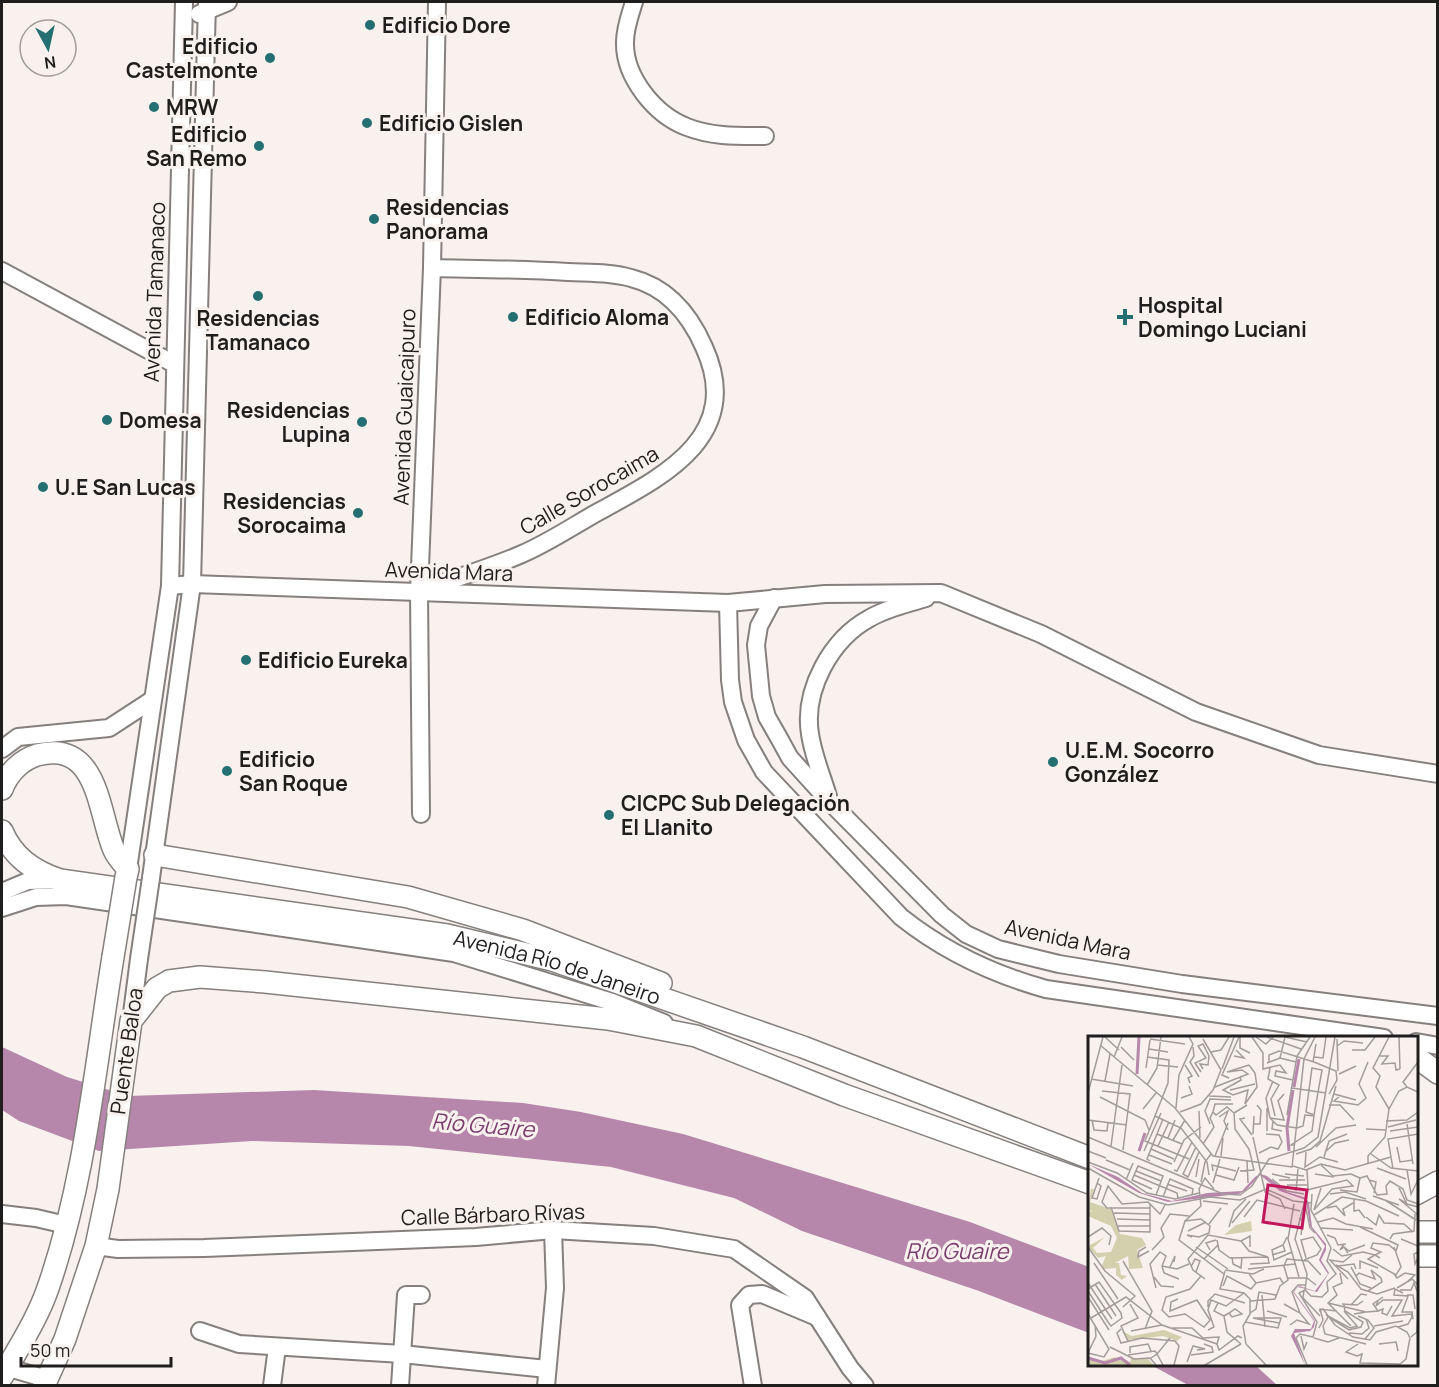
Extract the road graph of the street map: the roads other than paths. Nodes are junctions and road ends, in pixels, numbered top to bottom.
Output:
1 (228, 2) edge
2 (437, 2) edge
3 (634, 2) edge
4 (206, 7) edge
5 (184, 9) edge
6 (765, 136) dead end
7 (432, 268) junction
8 (2, 271) edge
9 (174, 364) junction
10 (192, 584) junction
11 (170, 586) junction
12 (419, 591) junction
13 (941, 593) junction
14 (774, 598) junction
15 (728, 603) junction
16 (152, 700) junction
17 (2, 732) edge
18 (18, 737) junction
19 (2, 749) edge
20 (1437, 774) edge
21 (2, 789) edge
22 (830, 802) junction
23 (422, 814) dead end
24 (2, 831) edge
25 (154, 855) junction
26 (127, 873) junction
27 (60, 880) junction
28 (3, 898) edge
29 (698, 1010) junction
30 (1437, 1016) edge
31 (131, 1021) junction
32 (696, 1036) junction
33 (1370, 1036) edge
34 (1418, 1042) edge
35 (1437, 1046) edge
36 (1418, 1059) edge
37 (1437, 1073) edge
38 (1088, 1158) edge
39 (1437, 1182) edge
40 (1088, 1183) edge
41 (1418, 1193) edge
42 (2, 1214) edge
43 (66, 1225) junction
44 (553, 1230) junction
45 (1418, 1232) edge
46 (1437, 1232) edge
47 (96, 1246) junction
48 (1418, 1256) edge
49 (1437, 1256) edge
50 (422, 1295) dead end
51 (817, 1317) junction
52 (200, 1331) dead end
53 (277, 1347) junction
54 (402, 1354) junction
55 (3, 1370) edge
56 (546, 1377) edge
57 (45, 1382) edge
58 (272, 1386) edge
59 (400, 1386) edge
60 (753, 1386) edge
61 (865, 1386) edge

1 - 4 street
2 - 7 street, Avenida Guaicaipuro
3 - 6 street
4 - 5 street
4 - 10 street, Avenida Tamanaco
5 - 9 street, Avenida Tamanaco
7 - 12 street, Avenida Guaicaipuro
7 - 12 street, Calle Sorocaima
8 - 9 street
9 - 11 street, Avenida Tamanaco
10 - 11 street, Avenida Mara
10 - 12 street, Avenida Mara
10 - 25 street, Avenida Tamanaco
11 - 16 street, Avenida Tamanaco
12 - 15 street, Avenida Mara
12 - 23 street, Avenida Guaicaipuro
13 - 14 street, Avenida Mara
13 - 20 street, Avenida Mara
13 - 22 street
14 - 15 street, Avenida Mara
14 - 22 street, Avenida Mara
15 - 33 street
16 - 18 street
16 - 26 street, Avenida Tamanaco
17 - 18 street
18 - 19 street
21 - 26 street
22 - 30 street, Avenida Mara
24 - 27 street
25 - 29 street
25 - 31 street, Puente Baloa, bridge
26 - 43 street, Puente Baloa, bridge
27 - 28 street, Avenida Río de Janeiro
27 - 29 street, Avenida Río de Janeiro
28 - 32 street, Avenida Río de Janeiro
29 - 38 street, Avenida Río de Janeiro
31 - 32 street
31 - 47 street, Puente Baloa
32 - 40 street, Avenida Río de Janeiro
34 - 35 street
36 - 37 street
39 - 41 street
42 - 43 street
43 - 55 street, Puente Baloa
44 - 47 street, Calle Bárbaro Rívas
44 - 51 street, Calle Bárbaro Rívas
44 - 56 street
45 - 46 street
47 - 57 street, Puente Baloa
48 - 49 street
50 - 54 street
51 - 60 street
51 - 61 street, Calle Bárbaro Rívas
52 - 53 street
53 - 54 street
53 - 58 street
54 - 56 street
54 - 59 street
55 - 57 street

